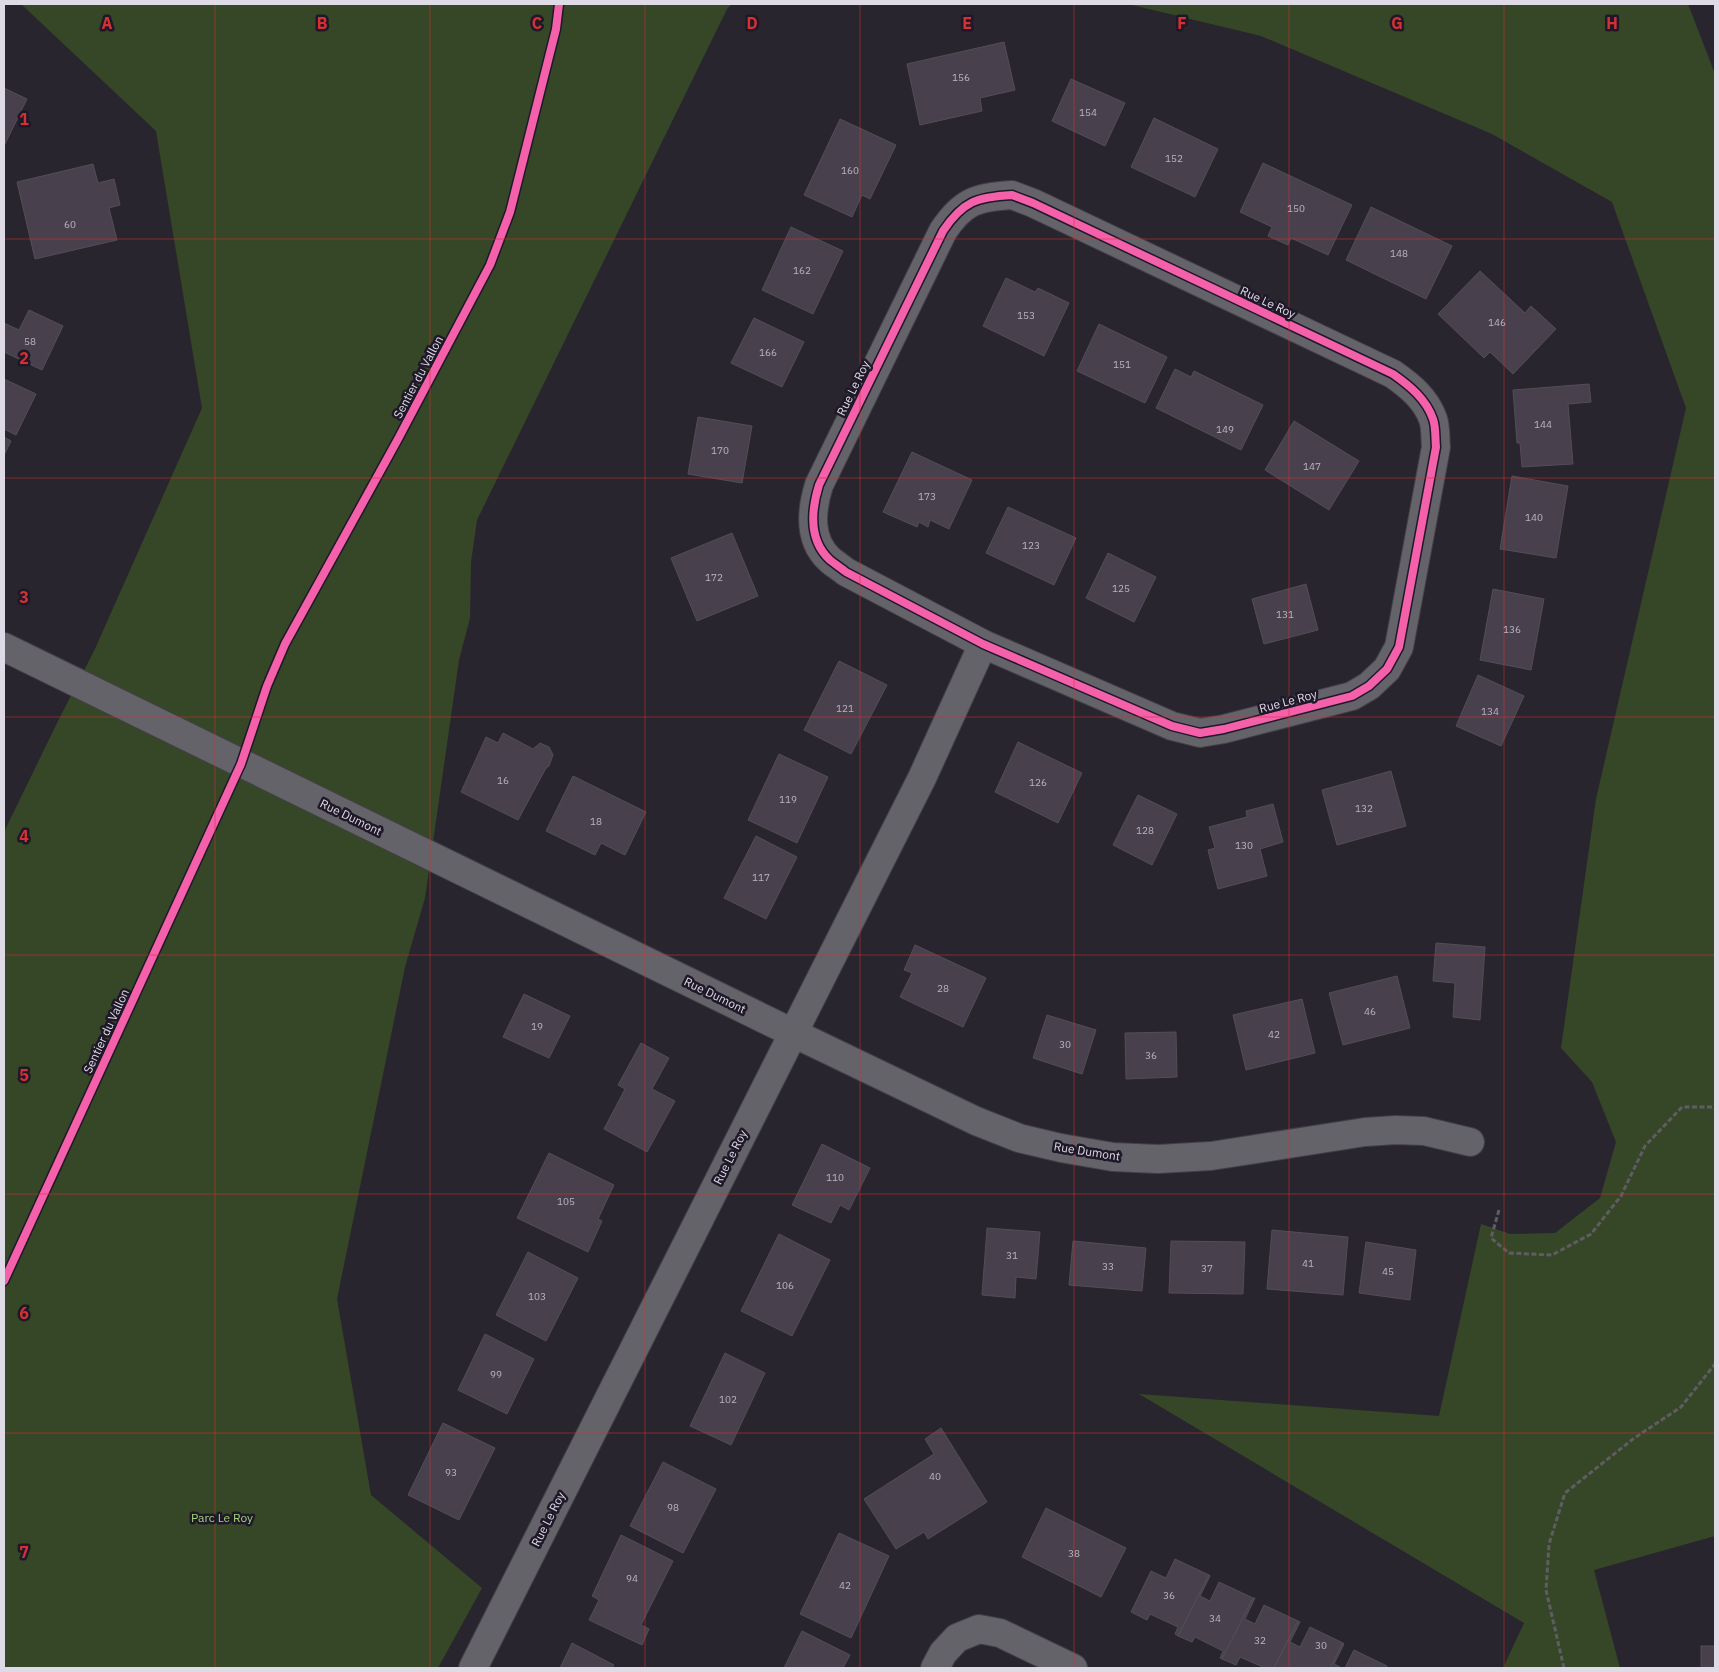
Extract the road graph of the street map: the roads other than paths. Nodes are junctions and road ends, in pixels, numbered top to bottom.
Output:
1 (983, 644) junction
2 (4, 647) edge
3 (793, 1034) junction
4 (1470, 1142) dead end
5 (473, 1668) edge
6 (936, 1668) edge
7 (1073, 1668) edge

1 - 1 street, Rue Le Roy
1 - 3 street, Rue Le Roy
2 - 3 street, Rue Dumont
3 - 4 street, Rue Dumont
3 - 5 street, Rue Le Roy
6 - 7 street

